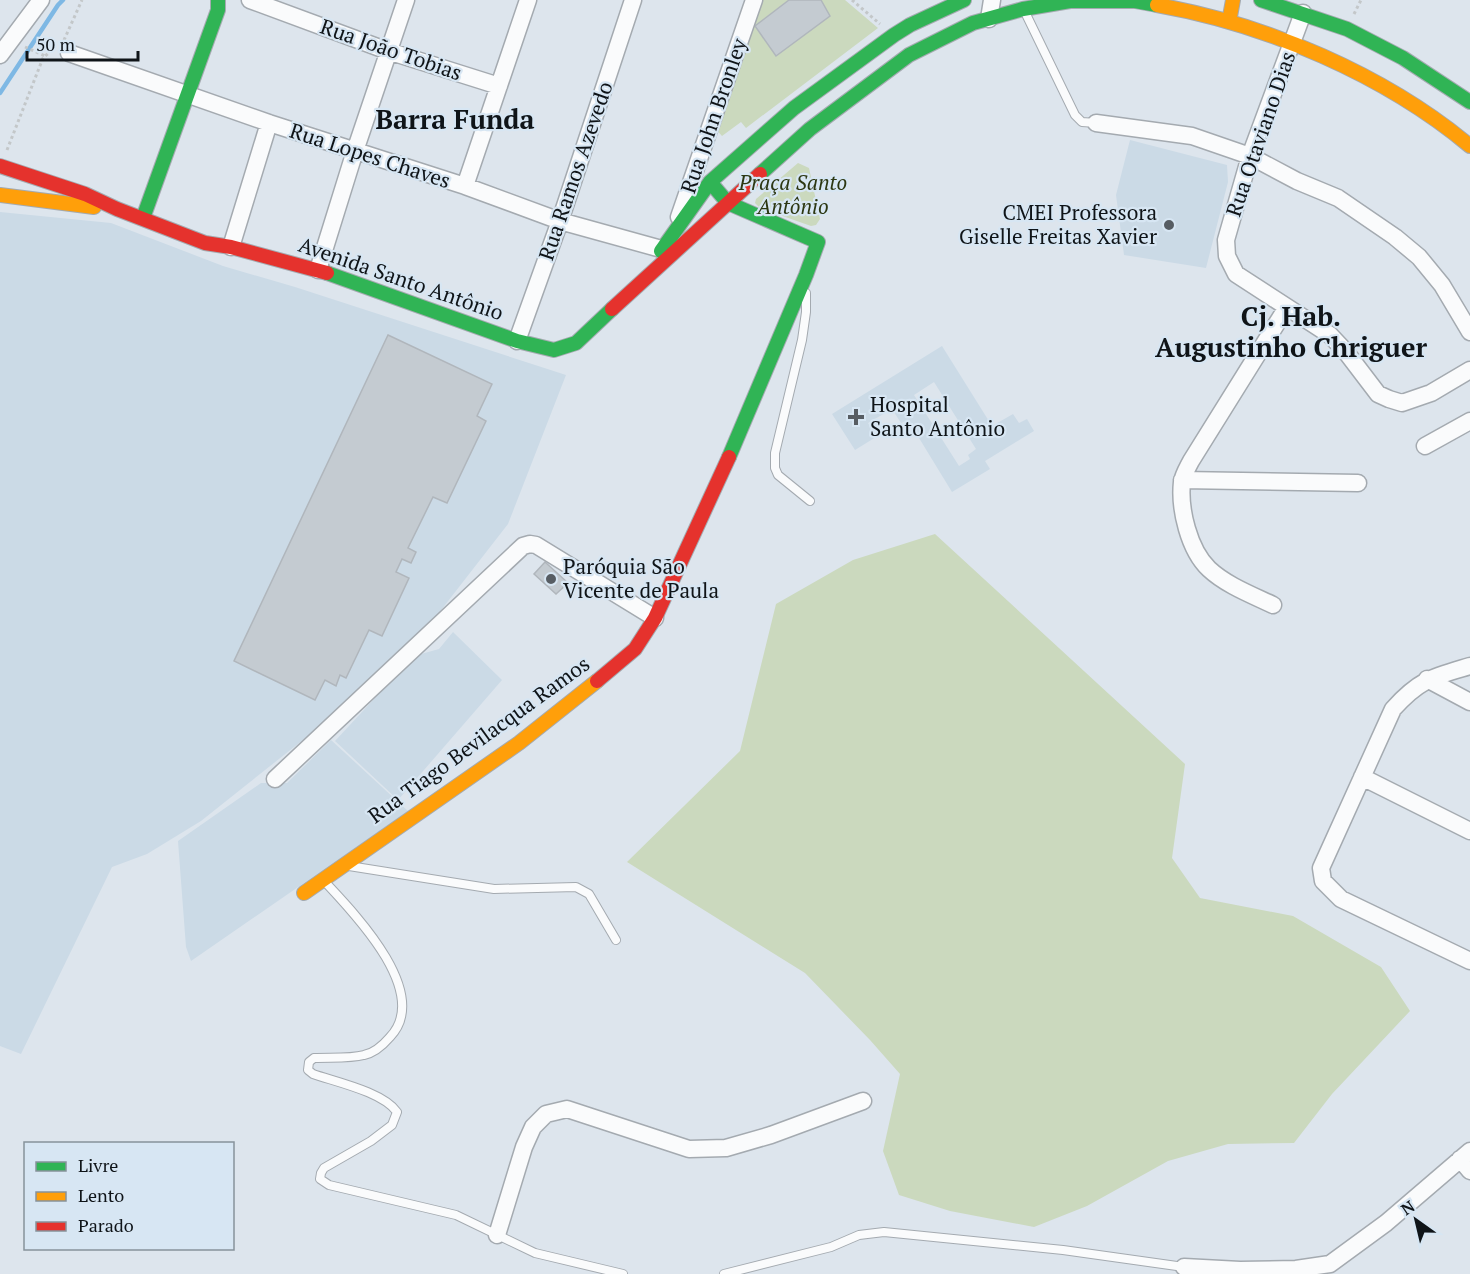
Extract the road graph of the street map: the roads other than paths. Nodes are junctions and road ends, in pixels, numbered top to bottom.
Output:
1 (41, 0) edge
2 (231, 0) edge
3 (250, 0) edge
4 (405, 0) edge
5 (528, 0) edge
6 (633, 0) edge
7 (754, 0) edge
8 (964, 0) edge
9 (992, 0) edge
10 (1233, 0) edge
11 (1261, 0) edge
12 (218, 5) edge
13 (1023, 9) junction
14 (1303, 13) junction
15 (988, 19) junction
16 (1229, 22) junction
17 (1291, 44) junction
18 (67, 46) road end
19 (388, 51) junction
20 (0, 55) edge
21 (499, 86) junction
22 (187, 94) junction
23 (1470, 102) edge
24 (269, 123) junction
25 (1096, 123) joint
26 (1470, 146) edge
27 (355, 151) junction
28 (1250, 156) junction
29 (0, 166) edge
30 (711, 182) junction
31 (465, 186) junction
32 (0, 195) edge
33 (728, 202) junction
34 (117, 209) junction
35 (143, 218) junction
36 (560, 221) junction
37 (674, 232) junction
38 (231, 247) junction
39 (667, 251) junction
40 (318, 270) junction
41 (806, 275) junction
42 (1287, 307) junction
43 (1470, 332) edge
44 (517, 341) junction
45 (1470, 370) edge
46 (1470, 421) edge
47 (1425, 446) dead end
48 (1182, 480) junction
49 (1358, 483) dead end
50 (810, 501) dead end
51 (1273, 605) dead end
52 (655, 618) junction
53 (1470, 666) edge
54 (1428, 679) junction
55 (1470, 702) edge
56 (1362, 777) junction
57 (275, 779) dead end
58 (1470, 831) edge
59 (342, 865) junction
60 (323, 879) junction
61 (304, 893) dead end
62 (616, 940) dead end
63 (1470, 961) edge
64 (863, 1101) dead end
65 (1467, 1161) edge
66 (497, 1235) junction
67 (1184, 1267) joint
68 (1329, 1269) edge
69 (623, 1274) edge
70 (724, 1274) edge

1 - 20 street
2 - 12 main road
3 - 19 street, Rua João Tobias
4 - 19 street
5 - 21 street
6 - 36 street, Rua Ramos Azevedo
7 - 37 street, Rua John Bronley
8 - 30 main road, Avenida Santo Antônio
9 - 15 street
10 - 16 main road
11 - 14 main road
12 - 22 main road
13 - 15 main road, Avenida Santo Antônio
13 - 16 main road, Avenida Santo Antônio
13 - 25 lane
14 - 17 street, Rua Otaviano Dias
14 - 23 main road
15 - 33 main road, Avenida Santo Antônio
16 - 17 main road, Avenida Santo Antônio
17 - 26 main road, Avenida Santo Antônio
17 - 28 street, Rua Otaviano Dias
18 - 22 street, Rua Lopes Chaves
19 - 21 street, Rua João Tobias
19 - 27 street
21 - 31 street
22 - 24 street, Rua Lopes Chaves
22 - 35 main road
24 - 27 street, Rua Lopes Chaves
24 - 38 street
25 - 28 street
27 - 31 street, Rua Lopes Chaves
27 - 40 street
28 - 42 street, Rua Otaviano Dias
28 - 43 street
29 - 34 main road, Avenida Santo Antônio
30 - 33 main road
30 - 37 main road, Avenida Santo Antônio
31 - 36 street, Rua Lopes Chaves
32 - 34 main road, Avenida Santo Antônio
33 - 39 main road, Avenida Santo Antônio
33 - 41 main road, Rua Tiago Bevilacqua Ramos
34 - 35 main road, Avenida Santo Antônio
35 - 38 main road, Avenida Santo Antônio
36 - 39 street, Rua Lopes Chaves
36 - 44 street, Rua Ramos Azevedo
37 - 39 main road, Avenida Santo Antônio
38 - 40 main road, Avenida Santo Antônio
39 - 44 main road, Avenida Santo Antônio
40 - 44 main road, Avenida Santo Antônio
41 - 50 lane
41 - 52 main road, Rua Tiago Bevilacqua Ramos
42 - 45 street
42 - 48 street
46 - 47 street
48 - 49 street
48 - 51 street
52 - 57 street
52 - 59 main road, Rua Tiago Bevilacqua Ramos
53 - 54 street
54 - 55 street
54 - 56 street
56 - 58 street
56 - 63 street
59 - 60 main road, Rua Tiago Bevilacqua Ramos
59 - 62 lane
60 - 61 main road, Rua Tiago Bevilacqua Ramos
60 - 66 lane
64 - 66 street
65 - 68 street
66 - 69 lane
67 - 68 street
67 - 70 lane

